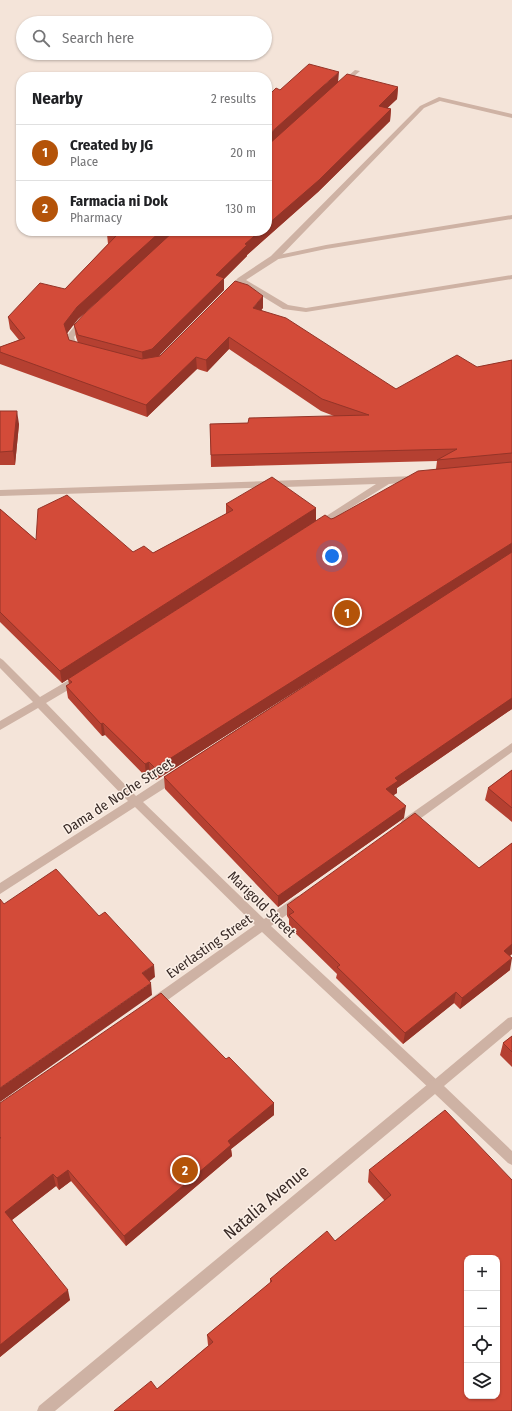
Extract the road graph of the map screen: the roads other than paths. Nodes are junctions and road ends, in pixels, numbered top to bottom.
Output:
1 (357, 71) dead end
2 (334, 91) edge
3 (512, 116) edge
4 (512, 217) edge
5 (274, 258) junction
6 (512, 277) edge
7 (241, 280) junction
8 (224, 297) edge
9 (88, 316) edge
10 (83, 352) edge
11 (426, 478) edge
12 (387, 481) junction
13 (0, 493) edge
14 (314, 528) edge
15 (0, 662) edge
16 (88, 673) edge
17 (41, 703) junction
18 (0, 726) edge
19 (512, 747) edge
20 (182, 772) edge
21 (136, 802) junction
22 (397, 830) edge
23 (0, 889) edge
24 (308, 894) edge
25 (263, 926) junction
26 (148, 1007) edge
27 (512, 1022) edge
28 (434, 1085) junction
29 (512, 1159) edge
30 (44, 1411) edge

1 - 2 street
3 - 5 street
4 - 5 street
5 - 7 street
6 - 7 street
7 - 8 street
9 - 10 street
11 - 12 street
12 - 13 street
12 - 14 street
15 - 17 street, Marigold Street
16 - 17 street
17 - 18 street
17 - 21 street, Marigold Street
19 - 22 street
20 - 21 street, Dama de Noche Street
21 - 23 street, Dama de Noche Street
21 - 25 street, Marigold Street
24 - 25 street, Everlasting Street
25 - 26 street, Everlasting Street
25 - 28 street, Marigold Street
27 - 28 street, Natalia Avenue
28 - 29 street, Marigold Street
28 - 30 street, Natalia Avenue

